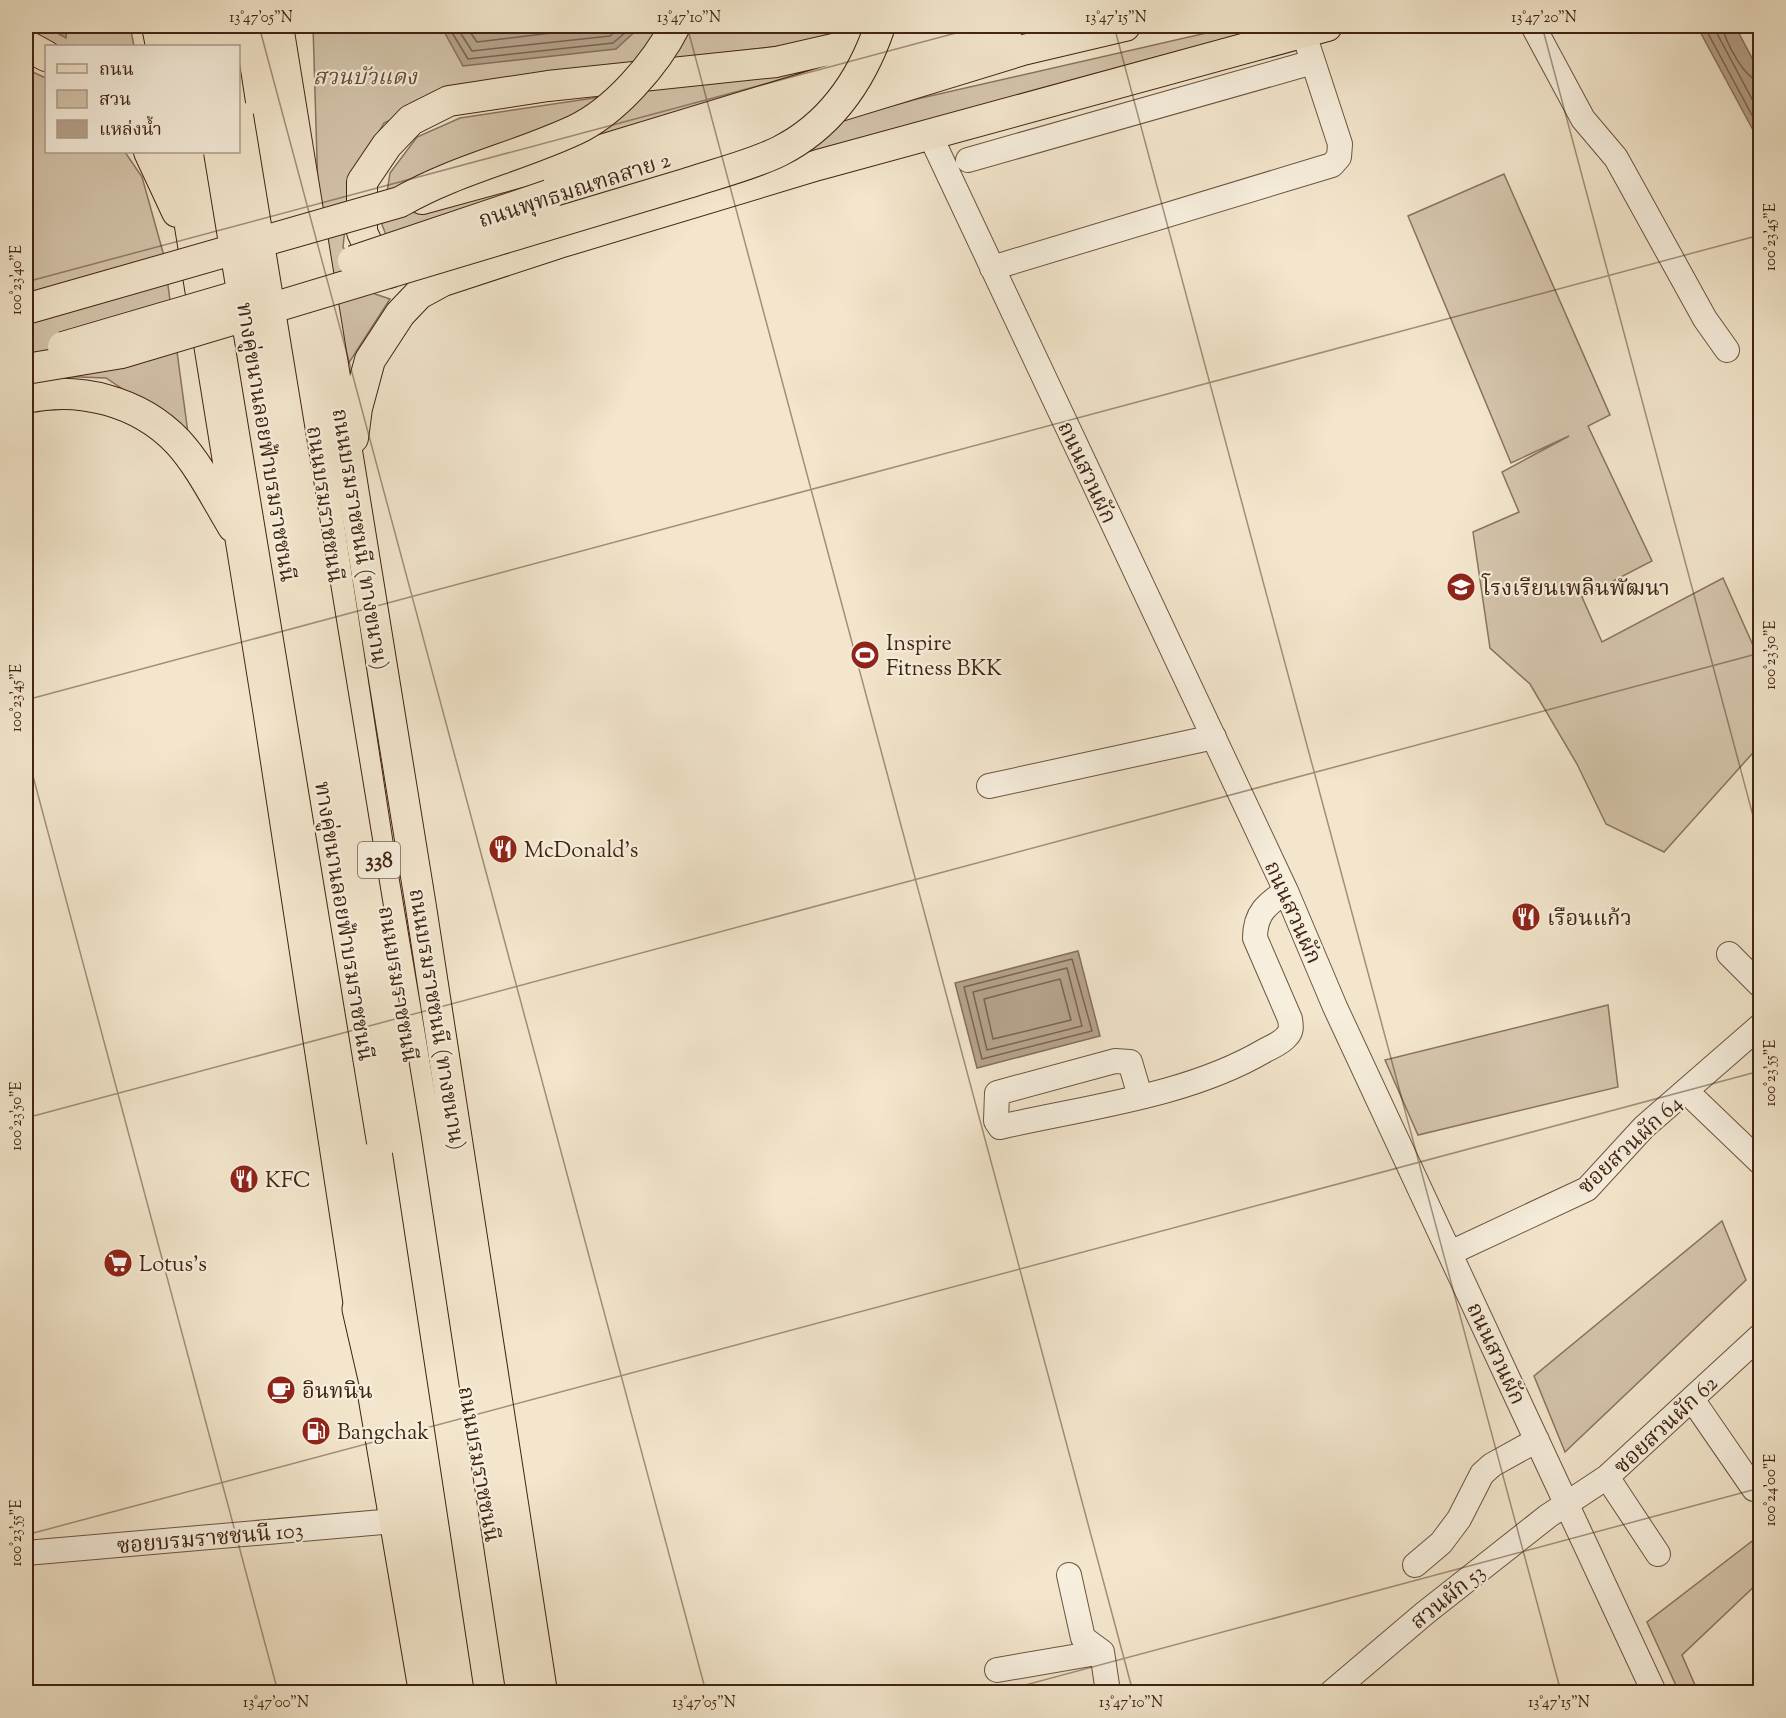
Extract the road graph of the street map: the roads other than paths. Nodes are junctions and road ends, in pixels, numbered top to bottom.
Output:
1 (157, 26) edge
2 (182, 26) edge
3 (199, 26) edge
4 (224, 26) edge
5 (251, 26) edge
6 (278, 26) edge
7 (290, 26) edge
8 (675, 26) edge
9 (880, 26) edge
10 (933, 26) edge
11 (1009, 26) edge
12 (1125, 26) edge
13 (1533, 26) edge
14 (1316, 30) edge
15 (26, 45) edge
16 (160, 45) edge
17 (185, 45) edge
18 (202, 45) edge
19 (227, 45) edge
20 (45, 55) edge
21 (1313, 63) junction
22 (240, 128) edge
23 (296, 131) junction
24 (929, 134) junction
25 (149, 153) edge
26 (178, 153) edge
27 (201, 153) edge
28 (219, 153) edge
29 (968, 160) dead end
30 (400, 202) junction
31 (194, 250) junction
32 (992, 268) junction
33 (443, 281) junction
34 (26, 309) edge
35 (1727, 350) dead end
36 (26, 360) edge
37 (26, 369) edge
38 (26, 398) edge
39 (349, 468) junction
40 (241, 540) junction
41 (1214, 737) junction
42 (989, 786) dead end
43 (1286, 891) junction
44 (1729, 954) dead end
45 (1761, 985) edge
46 (1761, 1026) edge
47 (1686, 1091) junction
48 (1140, 1096) junction
49 (1761, 1162) edge
50 (1450, 1253) junction
51 (359, 1309) junction
52 (1761, 1336) edge
53 (1692, 1399) junction
54 (1537, 1440) junction
55 (1607, 1477) junction
56 (1754, 1489) dead end
57 (1566, 1505) junction
58 (394, 1521) junction
59 (26, 1552) edge
60 (1658, 1554) dead end
61 (1415, 1564) dead end
62 (1069, 1575) dead end
63 (1102, 1652) junction
64 (997, 1670) dead end
65 (424, 1692) edge
66 (446, 1692) edge
67 (463, 1692) edge
68 (490, 1692) edge
69 (519, 1692) edge
70 (542, 1692) edge
71 (1108, 1692) edge
72 (1332, 1692) edge
73 (1654, 1692) edge

1 - 16 main road
2 - 17 highway
3 - 18 main road
4 - 19 main road
5 - 69 highway, ถนนบรมราชชนนี / 338
6 - 23 main road, ถนนบรมราชชนนี (ทางขนาน) / 338
7 - 23 main road
8 - 30 main road, bridge
9 - 37 main road, bridge
10 - 33 main road
11 - 30 main road, ถนนพุทธมณฑลสาย 2
12 - 36 main road, ถนนพุทธมณฑลสาย 2, bridge
13 - 35 street
14 - 21 street
14 - 24 main road
15 - 20 main road
21 - 29 street
21 - 32 street
22 - 68 main road, ทางคู่ขนานลอยฟ้าบรมราชชนนี / 338, bridge
23 - 39 main road, ถนนบรมราชชนนี (ทางขนาน) / 338
24 - 32 street, ถนนสวนผัก
24 - 33 main road
25 - 31 main road
26 - 31 main road
27 - 66 highway
28 - 67 main road, ทางคู่ขนานลอยฟ้าบรมราชชนนี / 338, bridge
30 - 34 main road, ถนนพุทธมณฑลสาย 2, bridge
31 - 40 main road
32 - 41 street, ถนนสวนผัก
33 - 39 main road
38 - 40 main road
39 - 70 main road, ถนนบรมราชชนนี (ทางขนาน) / 338
40 - 51 main road
41 - 42 street
41 - 43 street, ถนนสวนผัก
43 - 48 street
43 - 50 street, ถนนสวนผัก
44 - 45 street
46 - 47 street, ซอยสวนผัก 64
47 - 49 street
47 - 50 street, ซอยสวนผัก 64
48 - 48 street
50 - 54 street, ถนนสวนผัก
51 - 58 main road
51 - 66 highway
52 - 53 street, ซอยสวนผัก 62
53 - 55 street, ซอยสวนผัก 62
53 - 56 street
54 - 57 street, ถนนสวนผัก
54 - 61 street
55 - 57 street, ซอยสวนผัก 62
55 - 60 street
57 - 72 street, สวนผัก 53
57 - 73 street, ถนนสวนผัก
58 - 59 street, ซอยบรมราชชนนี 103
58 - 65 main road
62 - 63 street
63 - 64 street
63 - 71 street

